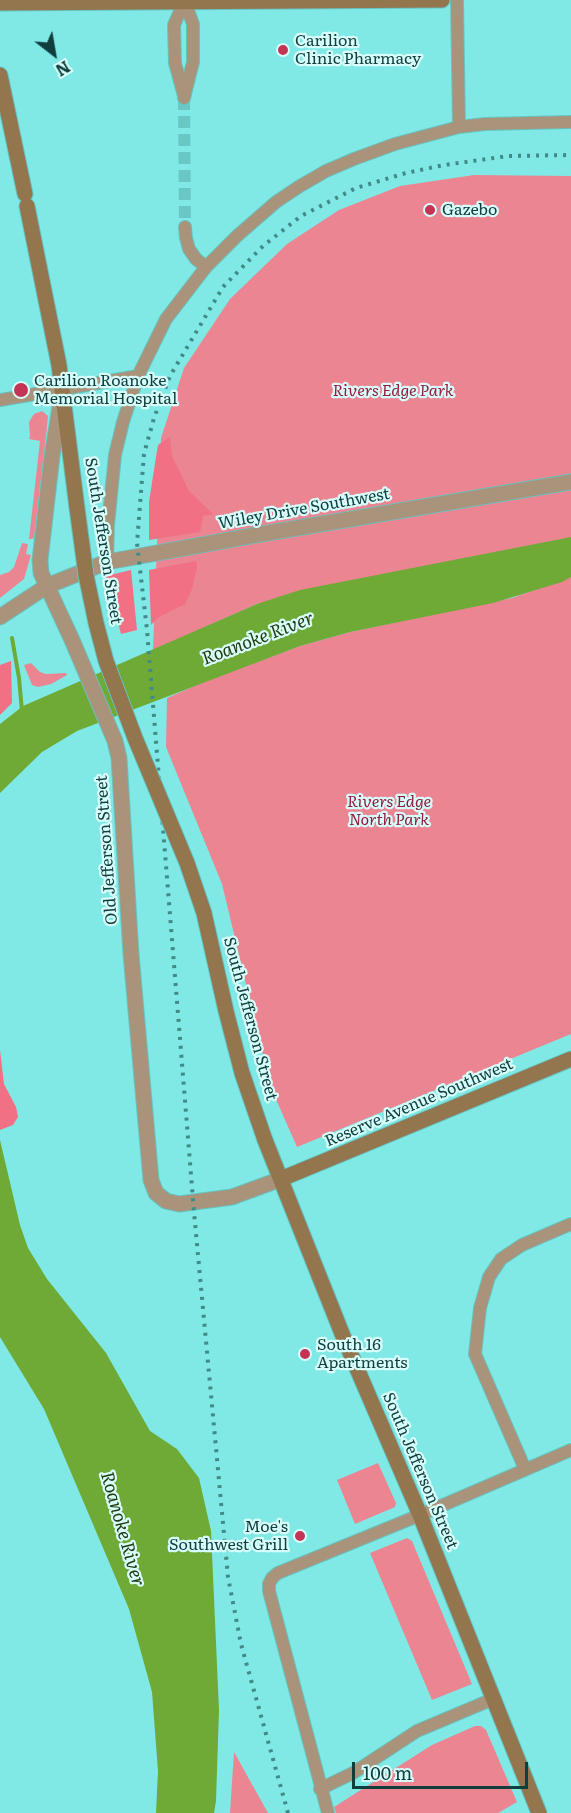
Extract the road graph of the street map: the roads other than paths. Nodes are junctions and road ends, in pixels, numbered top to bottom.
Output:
1 (394, 0) edge
2 (442, 0) edge
3 (457, 0) edge
4 (184, 1) edge
5 (0, 3) edge
6 (0, 75) edge
7 (571, 122) edge
8 (459, 127) junction
9 (186, 226) tunnel mouth
10 (206, 267) junction
11 (138, 376) junction
12 (63, 389) junction
13 (0, 400) edge
14 (571, 482) edge
15 (107, 562) junction
16 (47, 586) junction
17 (0, 617) edge
18 (571, 1059) edge
19 (281, 1179) junction
20 (571, 1224) edge
21 (571, 1449) edge
22 (525, 1469) junction
23 (420, 1515) junction
24 (493, 1699) junction
25 (320, 1789) junction
26 (328, 1813) edge
27 (539, 1813) edge

1 - 2 main road
1 - 4 main road
3 - 8 street
4 - 4 street
4 - 5 main road
6 - 12 main road, South Jefferson Street
7 - 8 street
8 - 10 street
9 - 10 street
10 - 11 street
11 - 12 street
11 - 15 street
12 - 13 street
12 - 16 street, Old Jefferson Street
12 - 19 main road, South Jefferson Street, bridge
14 - 15 street, Wiley Drive Southwest
15 - 16 street, Wiley Drive Southwest
16 - 17 street, Wiley Drive Southwest
16 - 19 street, Old Jefferson Street
18 - 19 main road, Reserve Avenue Southwest
19 - 23 main road, South Jefferson Street
20 - 22 street
21 - 22 street
22 - 23 street
23 - 24 main road, South Jefferson Street
23 - 25 street
24 - 25 street
24 - 27 main road, South Jefferson Street
25 - 26 street

